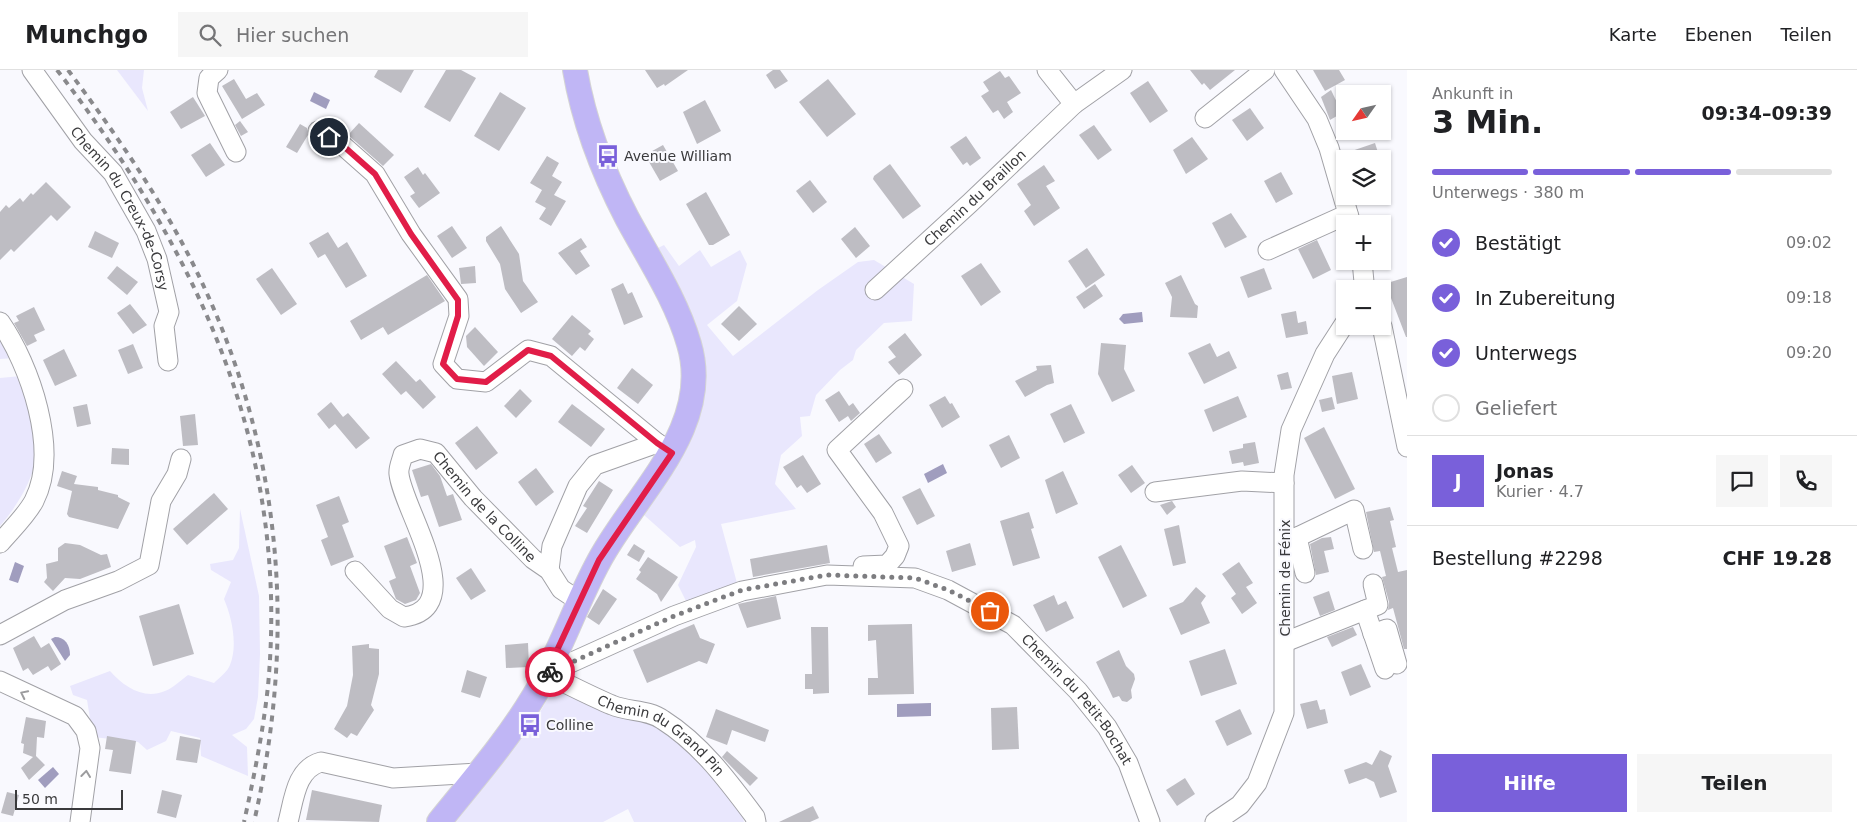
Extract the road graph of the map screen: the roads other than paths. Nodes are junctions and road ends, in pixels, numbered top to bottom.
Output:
1 (32, 70) edge
2 (218, 70) edge
3 (575, 70) edge
4 (1047, 70) edge
5 (1122, 70) edge
6 (1265, 70) edge
7 (1284, 70) edge
8 (1074, 104) junction
9 (1205, 118) dead end
10 (318, 132) dead end
11 (236, 152) dead end
12 (1348, 215) edge
13 (1336, 224) edge
14 (1268, 250) dead end
15 (875, 290) dead end
16 (0, 322) edge
17 (1337, 335) edge
18 (1384, 335) edge
19 (168, 361) dead end
20 (903, 389) dead end
21 (1407, 447) edge
22 (664, 448) junction
23 (181, 459) dead end
24 (1284, 483) junction
25 (1155, 492) dead end
26 (1291, 540) junction
27 (0, 542) edge
28 (1364, 549) dead end
29 (549, 570) junction
30 (355, 571) dead end
31 (1305, 573) dead end
32 (844, 575) junction
33 (1372, 584) dead end
34 (579, 601) junction
35 (1365, 610) junction
36 (0, 634) edge
37 (1285, 642) junction
38 (1391, 666) dead end
39 (546, 674) junction
40 (0, 682) edge
41 (478, 772) junction
42 (80, 822) edge
43 (288, 822) edge
44 (439, 822) edge
45 (756, 822) edge
46 (1150, 822) edge
47 (1215, 822) edge

1 - 19 street, Chemin du Creux-de-Corsy
2 - 11 street
3 - 22 main road
4 - 8 street
5 - 8 street, Chemin du Braillon
6 - 9 street
7 - 12 street
8 - 15 street, Chemin du Braillon
10 - 22 street
13 - 14 street
16 - 27 street
17 - 24 street, Chemin de Fénix
18 - 21 street
20 - 32 street
22 - 29 street, Chemin de la Colline
22 - 34 main road
23 - 36 street
24 - 25 street
24 - 26 street, Chemin de Fénix
26 - 28 street
26 - 31 street
26 - 37 street, Chemin de Fénix
29 - 30 street, Chemin de la Colline
29 - 34 street, Chemin de la Colline
32 - 39 street, Chemin du Petit-Bochat
32 - 46 street, Chemin du Petit-Bochat
33 - 35 street
34 - 39 main road
35 - 37 street
35 - 38 street
37 - 47 street, Chemin de Fénix
39 - 41 main road
39 - 45 street, Chemin du Grand Pin
42 -> 40 street
41 - 43 street
41 - 44 main road

